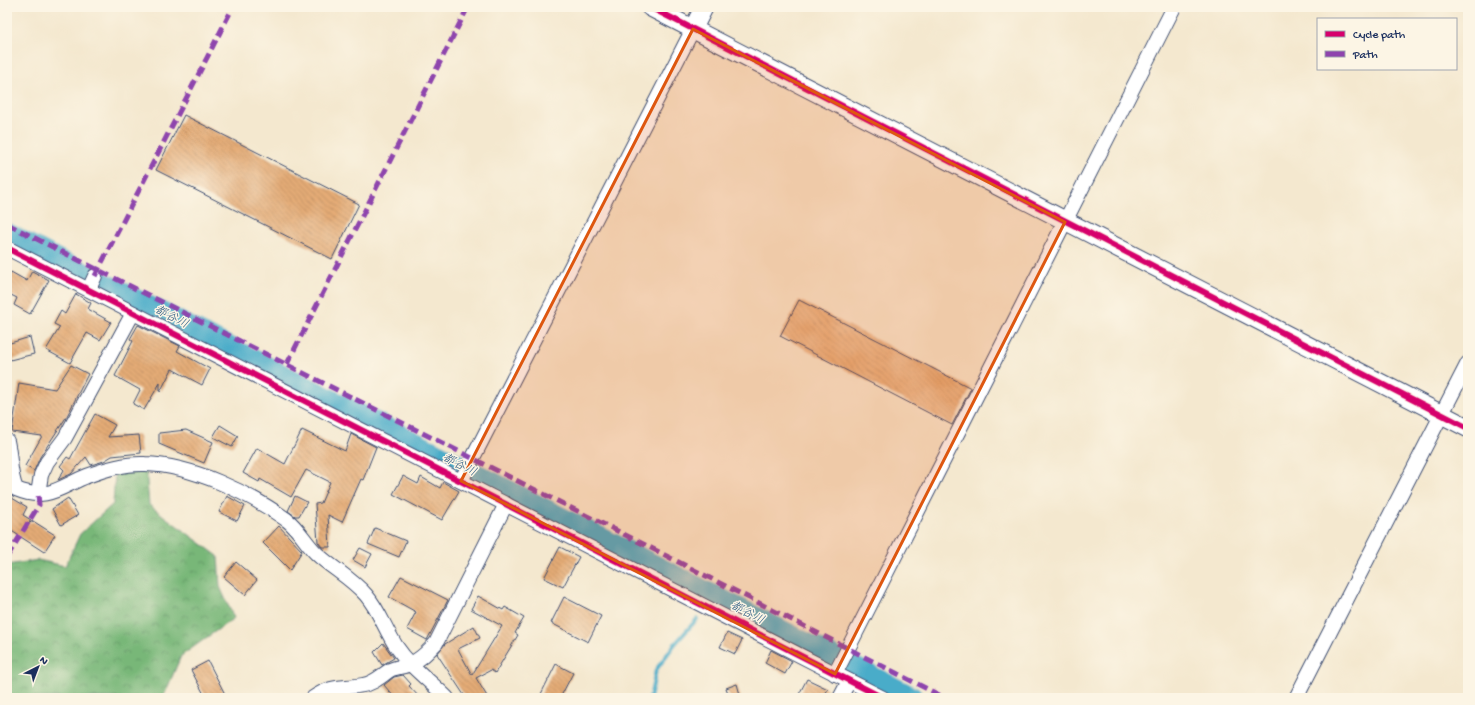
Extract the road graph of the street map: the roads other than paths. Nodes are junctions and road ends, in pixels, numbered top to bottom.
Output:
1 (650, 7) edge
2 (704, 7) edge
3 (1174, 7) edge
4 (693, 29) junction
5 (1065, 222) junction
6 (7, 248) edge
7 (133, 313) junction
8 (1468, 363) edge
9 (1441, 415) junction
10 (1468, 428) edge
11 (7, 441) edge
12 (465, 474) junction
13 (38, 494) junction
14 (506, 504) junction
15 (410, 664) junction
16 (839, 667) junction
17 (849, 681) junction
18 (313, 698) edge
19 (446, 698) edge
20 (840, 698) edge
21 (883, 698) edge
22 (1296, 698) edge

1 - 4 street
2 - 4 street
3 - 5 street
4 - 5 street
4 - 12 street
5 - 9 street
5 - 16 street
6 - 7 street
7 - 12 street
7 - 13 street
8 - 9 street
9 - 10 street
9 - 22 street
11 - 13 street
12 - 14 street
13 - 15 street
14 - 15 street
14 - 16 street
15 - 18 street
15 - 19 street
16 - 17 street
17 - 20 street
17 - 21 street

